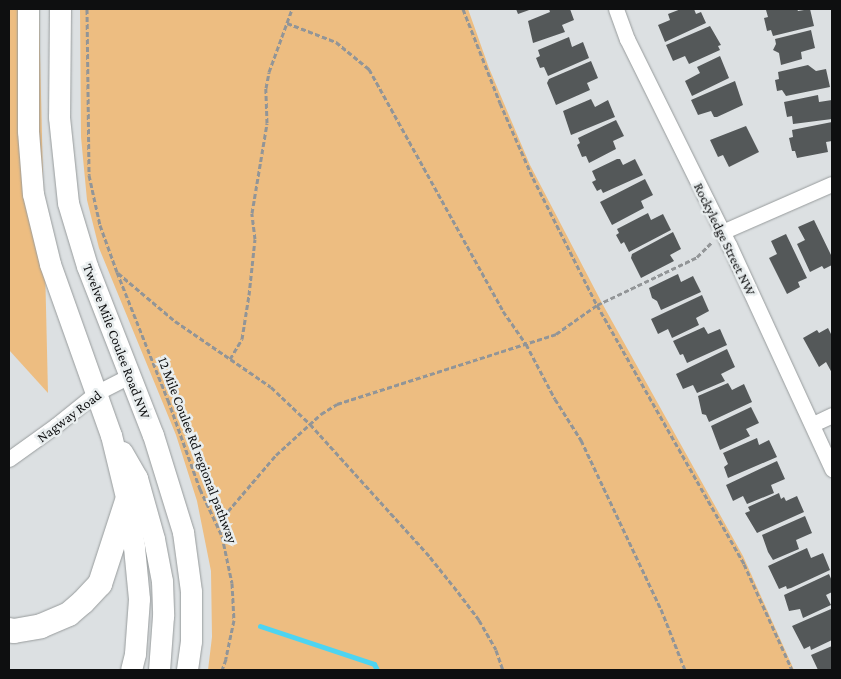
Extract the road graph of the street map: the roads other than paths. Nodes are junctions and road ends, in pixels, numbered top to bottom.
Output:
1 (28, 9) edge
2 (60, 9) edge
3 (616, 9) edge
4 (832, 184) edge
5 (722, 232) junction
6 (131, 375) junction
7 (96, 393) junction
8 (832, 415) edge
9 (813, 424) junction
10 (111, 435) junction
11 (9, 459) edge
12 (832, 469) edge
13 (127, 501) junction
14 (9, 630) edge
15 (131, 670) edge
16 (159, 670) edge
17 (187, 670) edge

1 - 7 main road
2 - 6 main road, Twelve Mile Coulee Road NW
3 - 5 street, Rockyledge Street NW
4 - 5 street
5 - 9 street, Rockyledge Street NW
6 - 7 street, Nagway Road
6 - 17 main road, Twelve Mile Coulee Road NW
7 - 10 main road
7 - 11 street, Nagway Road
8 - 9 street
9 - 12 street, Rockyledge Street NW
10 - 13 main road
10 - 16 main road
13 - 14 main road
13 - 15 main road

